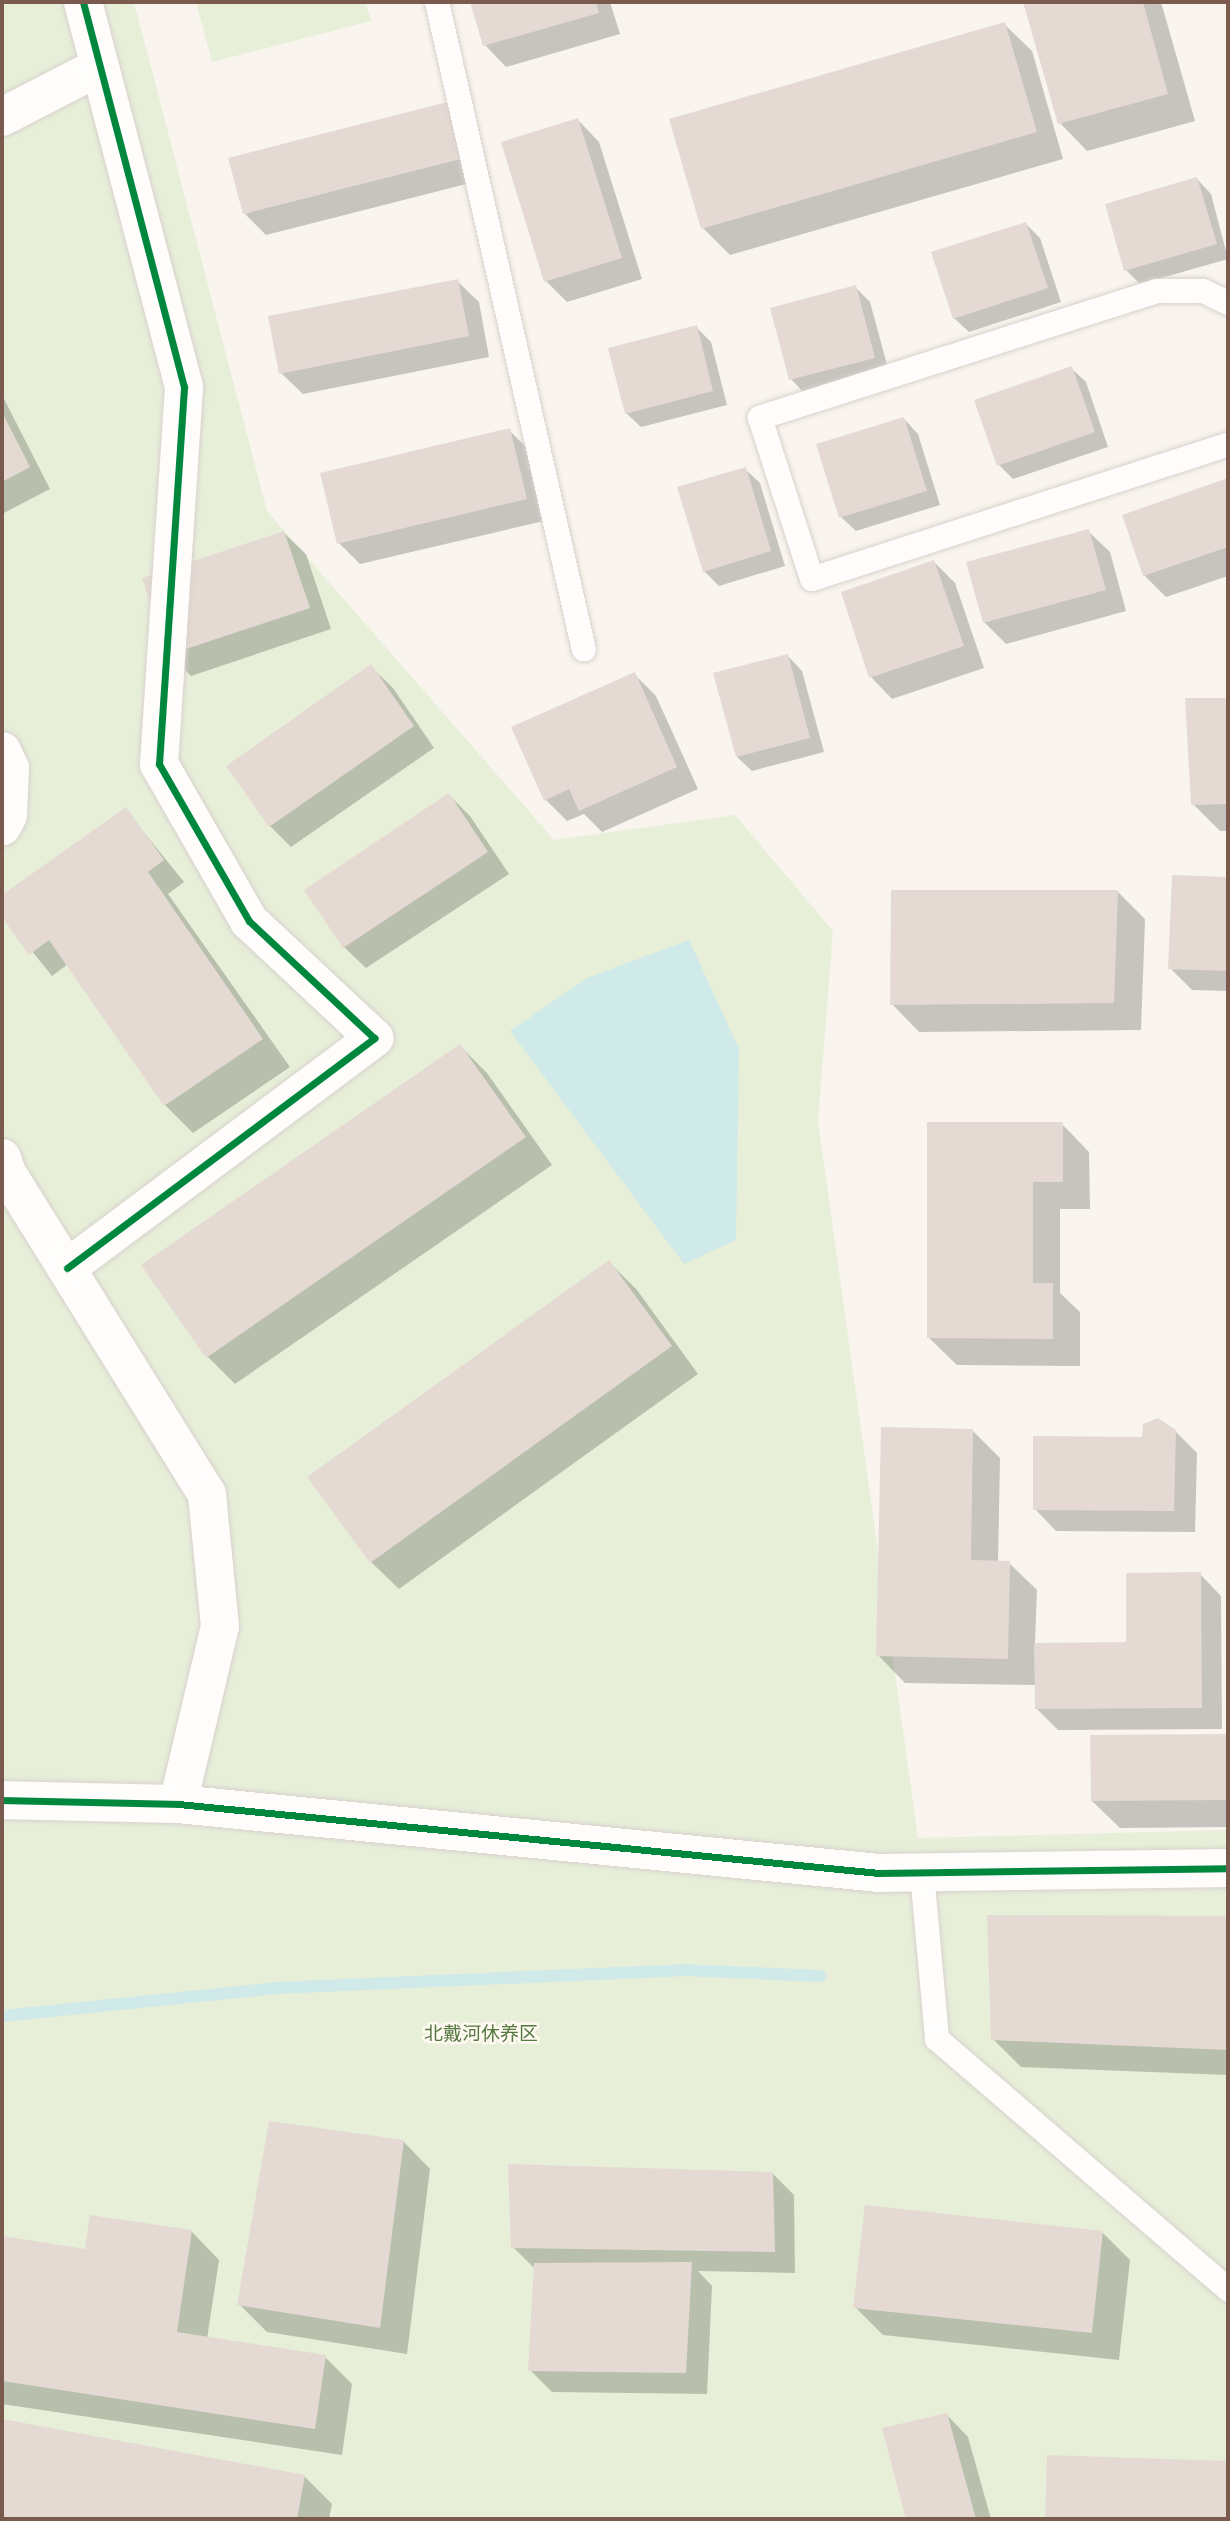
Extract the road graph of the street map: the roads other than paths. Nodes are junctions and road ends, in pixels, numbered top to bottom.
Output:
1 (83, 2) edge
2 (437, 2) edge
3 (99, 67) junction
4 (2, 117) edge
5 (1228, 303) edge
6 (1228, 445) edge
7 (584, 650) dead end
8 (2, 751) edge
9 (2, 827) edge
10 (4, 1166) edge
11 (66, 1268) junction
12 (2, 1800) edge
13 (178, 1804) junction
14 (1228, 1868) edge
15 (922, 1873) junction
16 (1228, 2289) edge

1 - 3 street
2 - 7 lane
3 - 4 street
3 - 11 street
5 - 6 lane
8 - 9 street
10 - 11 street
11 - 13 street
12 - 13 street
13 - 15 street
14 - 15 street
15 - 16 lane

